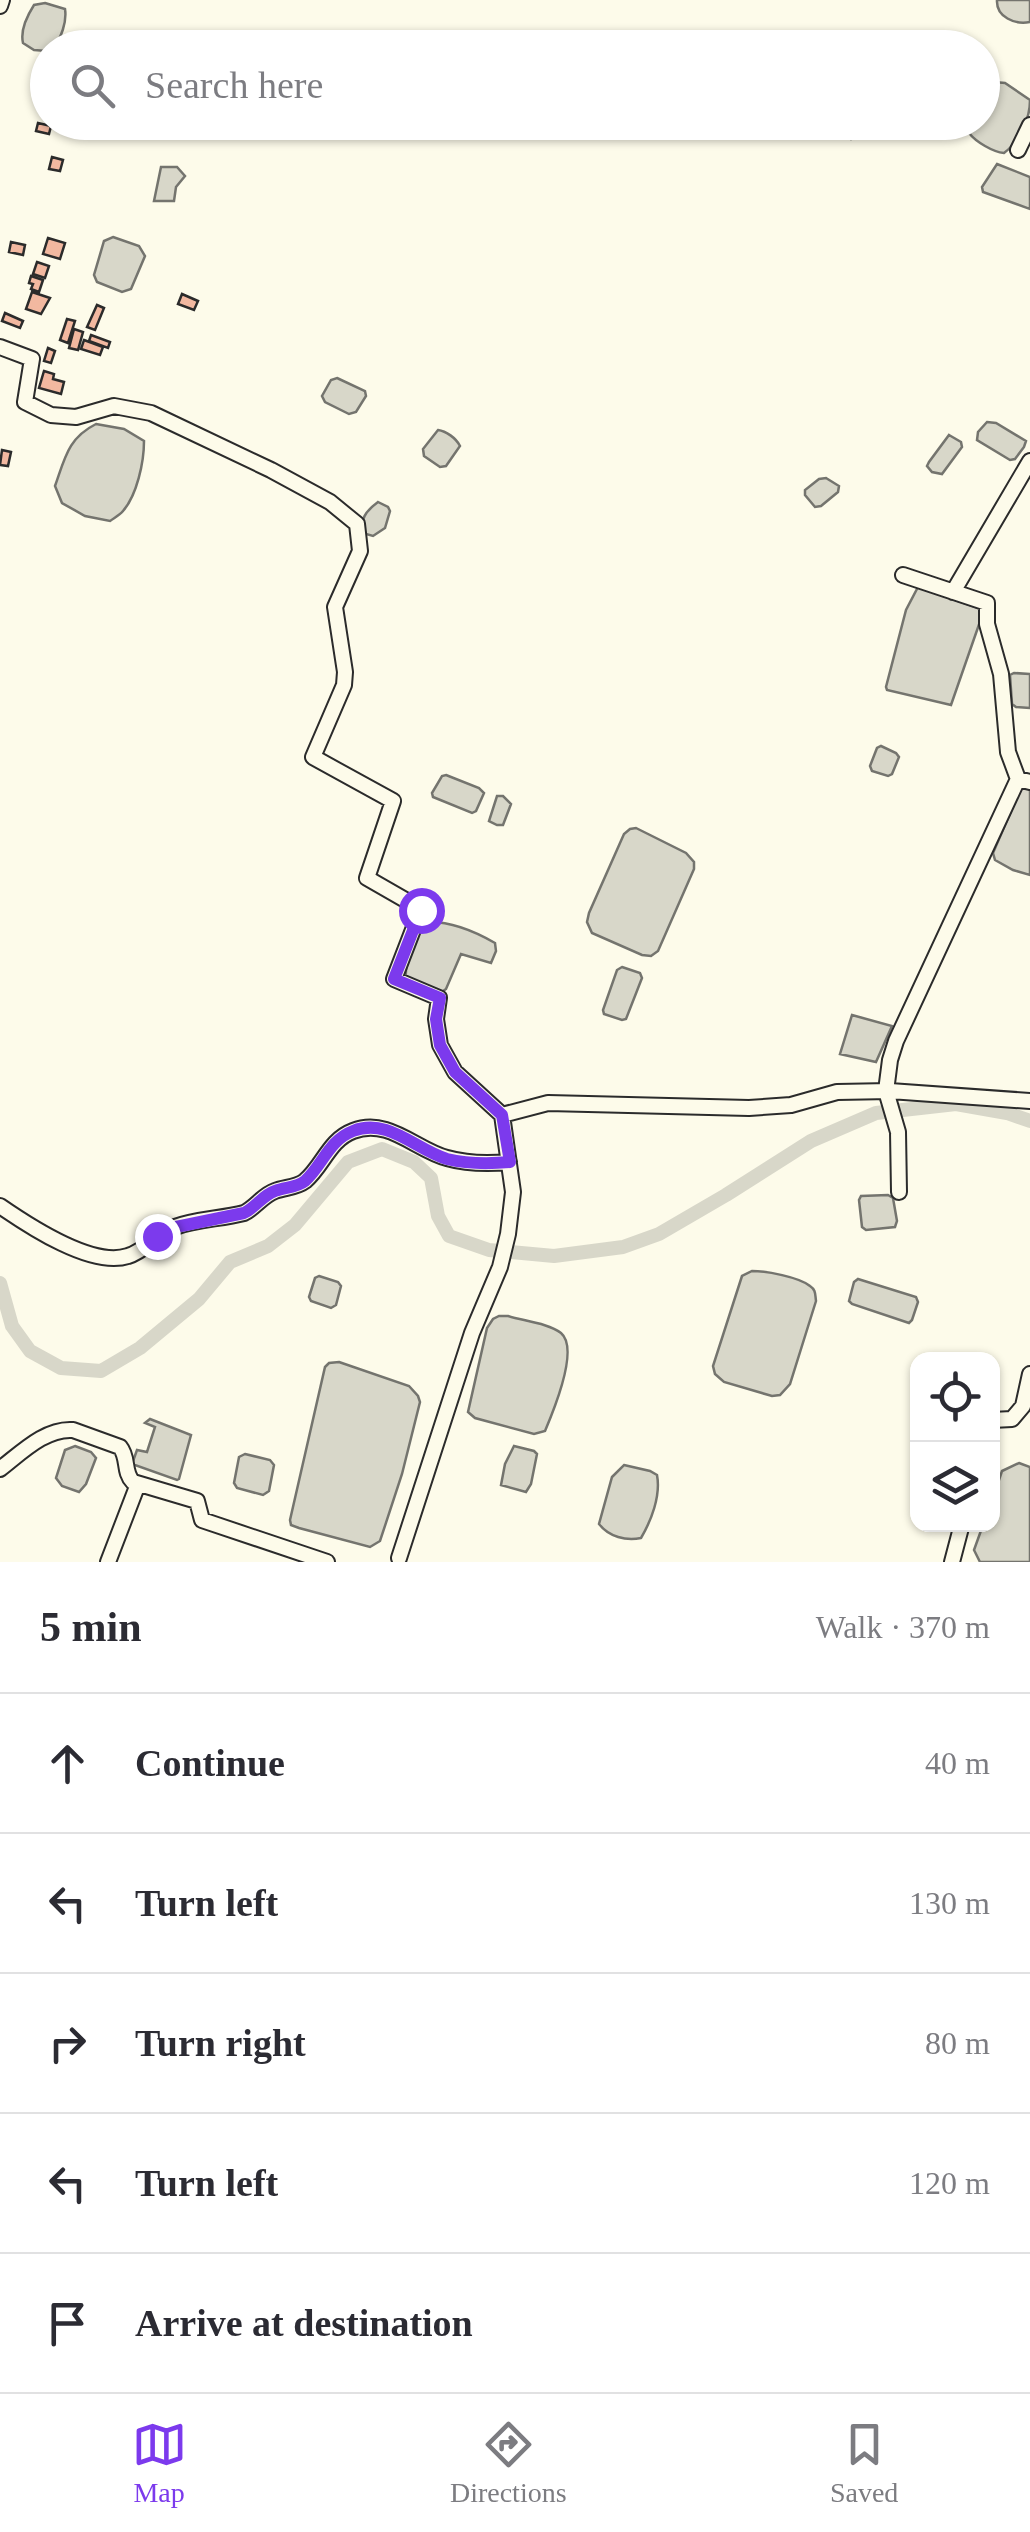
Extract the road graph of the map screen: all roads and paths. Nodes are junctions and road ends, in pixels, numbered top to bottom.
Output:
1 (1030, 125) edge
2 (1018, 150) dead end
3 (0, 347) edge
4 (1030, 461) edge
5 (903, 575) dead end
6 (953, 592) junction
7 (1024, 780) edge
8 (886, 1096) junction
9 (1030, 1101) edge
10 (502, 1115) junction
11 (510, 1162) junction
12 (899, 1192) dead end
13 (0, 1206) edge
14 (1030, 1374) edge
15 (1000, 1419) edge
16 (0, 1469) edge
17 (138, 1484) junction
18 (960, 1532) edge
19 (403, 1561) edge
20 (108, 1562) edge
21 (328, 1562) edge
22 (952, 1562) edge

1 - 2 street
3 - 10 street
4 - 6 street
5 - 6 street
6 - 7 street
7 - 8 street
8 - 9 street
8 - 10 street
8 - 12 street
10 - 11 street
11 - 13 street
11 - 19 street
14 - 15 street
16 - 17 street
17 - 20 street
17 - 21 street
18 - 22 street

